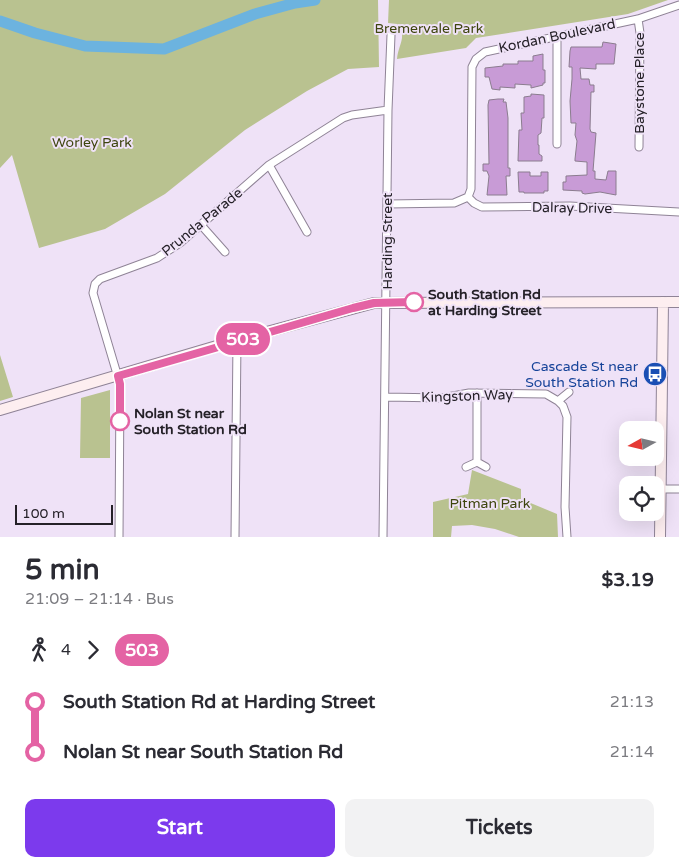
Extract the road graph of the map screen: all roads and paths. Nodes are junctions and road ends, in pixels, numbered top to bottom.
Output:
1 (679, 5) edge
2 (638, 19) junction
3 (391, 35) dead end
4 (557, 36) junction
5 (388, 110) junction
6 (557, 144) dead end
7 (639, 147) dead end
8 (269, 165) junction
9 (468, 197) junction
10 (388, 204) junction
11 (679, 212) edge
12 (201, 225) junction
13 (307, 232) dead end
14 (225, 252) dead end
15 (386, 302) junction
16 (663, 302) junction
17 (679, 302) edge
18 (237, 340) junction
19 (118, 376) junction
20 (569, 392) dead end
21 (477, 393) junction
22 (385, 397) junction
23 (558, 400) junction
24 (0, 410) edge
25 (477, 462) junction
26 (466, 467) dead end
27 (486, 467) dead end
28 (660, 476) edge
29 (664, 489) edge
30 (679, 489) edge
31 (660, 521) edge
32 (119, 537) edge
33 (235, 537) edge
34 (384, 537) edge
35 (567, 537) edge
36 (660, 537) edge

1 - 2 street, Kordan Boulevard
2 - 4 street, Kordan Boulevard
2 - 7 street, Baystone Place
3 - 5 street, Harding Street
4 - 6 street
4 - 9 street, Kordan Boulevard
5 - 8 street, Prunda Parade
5 - 10 street, Harding Street
8 - 12 street, Prunda Parade
8 - 13 street
9 - 10 street
9 - 11 street, Dalray Drive
10 - 15 street, Harding Street
12 - 14 street
12 - 19 street, Prunda Parade
15 - 16 main road
15 - 18 main road
15 - 22 street, Harding Street
16 - 17 main road
16 - 28 main road
18 - 19 main road
18 - 33 street
19 - 24 main road
19 - 32 street
20 - 23 street
21 - 22 street, Kingston Way
21 - 23 street, Kingston Way
21 - 25 street
22 - 34 street, Harding Street
23 - 35 street
25 - 26 street
25 - 27 street
29 - 30 street
31 - 36 main road

